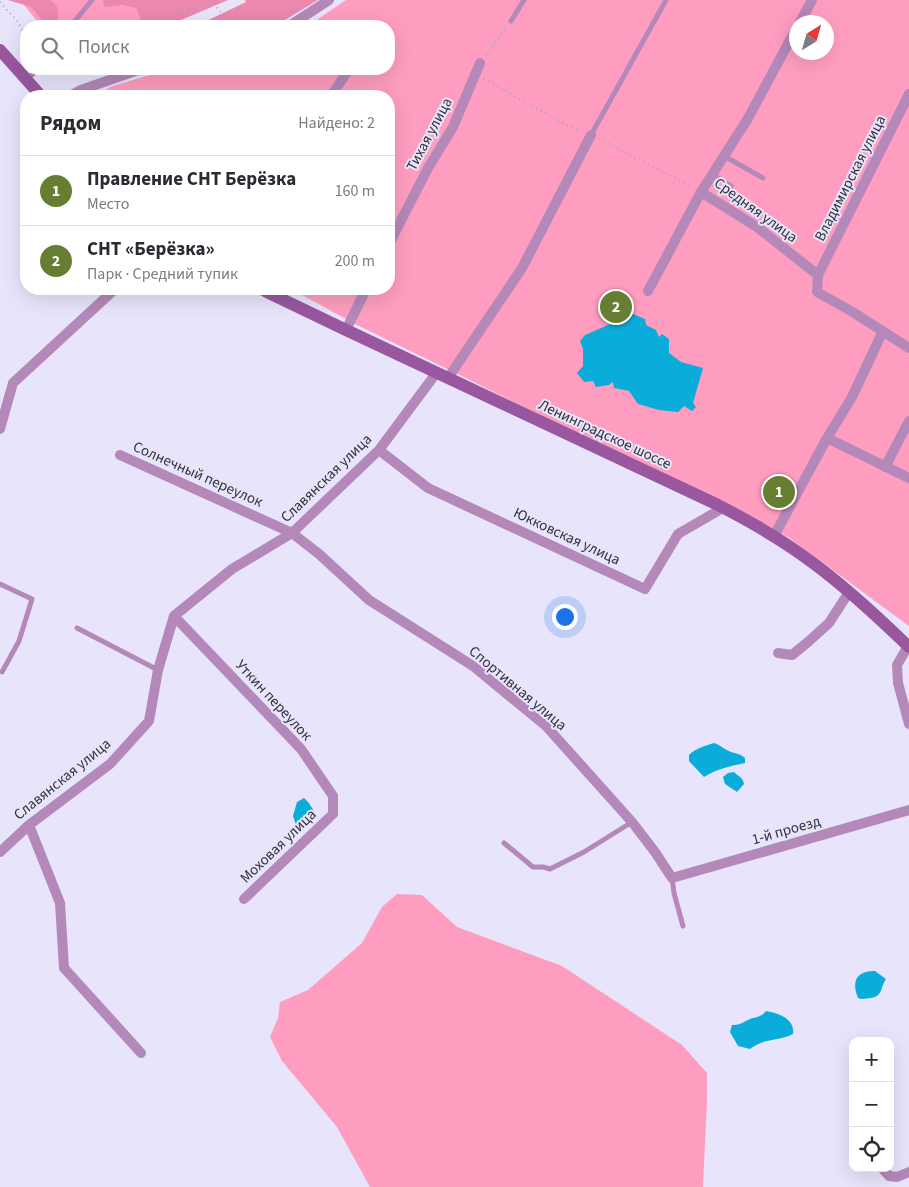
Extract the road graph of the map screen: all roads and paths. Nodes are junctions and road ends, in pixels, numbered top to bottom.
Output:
1 (92, 0) edge
2 (329, 0) edge
3 (524, 0) edge
4 (666, 0) edge
5 (812, 0) edge
6 (0, 2) edge
7 (804, 15) edge
8 (76, 20) edge
9 (164, 20) edge
10 (228, 20) edge
11 (298, 20) edge
12 (511, 21) joint
13 (20, 26) edge
14 (789, 42) edge
15 (0, 50) edge
16 (480, 63) joint
17 (20, 72) edge
18 (22, 75) edge
19 (32, 75) edge
20 (124, 75) edge
21 (345, 75) edge
22 (476, 75) junction
23 (27, 80) junction
24 (36, 90) edge
25 (81, 90) edge
26 (335, 90) edge
27 (909, 94) edge
28 (591, 135) junction
29 (724, 156) junction
30 (712, 173) junction
31 (763, 178) dead end
32 (731, 186) dead end
33 (701, 192) junction
34 (395, 232) edge
35 (818, 275) junction
36 (648, 291) dead end
37 (108, 295) edge
38 (273, 295) edge
39 (363, 295) edge
40 (346, 330) junction
41 (883, 331) junction
42 (907, 344) edge
43 (443, 375) junction
44 (909, 421) edge
45 (0, 429) edge
46 (828, 438) junction
47 (379, 450) junction
48 (120, 455) dead end
49 (885, 467) junction
50 (909, 478) edge
51 (723, 508) junction
52 (292, 534) junction
53 (774, 536) junction
54 (0, 584) edge
55 (849, 592) junction
56 (174, 616) junction
57 (77, 628) dead end
58 (909, 646) edge
59 (778, 654) dead end
60 (158, 670) junction
61 (2, 672) dead end
62 (909, 724) edge
63 (909, 810) edge
64 (333, 814) joint
65 (632, 822) junction
66 (29, 825) junction
67 (504, 843) dead end
68 (0, 852) edge
69 (672, 878) junction
70 (244, 899) dead end
71 (683, 926) dead end
72 (141, 1053) dead end
73 (886, 1172) edge
74 (909, 1172) edge

1 - 8 lane
2 - 11 street
3 - 12 lane
4 - 28 lane
5 - 7 street
6 - 13 path
9 - 10 path
12 - 16 path
14 - 29 street, Средняя улица
15 - 17 main road
16 - 22 street, Тихая улица
18 - 23 main road
19 - 23 lane
20 - 25 street
21 - 26 street
22 - 28 path
22 - 34 street, Тихая улица
23 - 24 main road
27 - 35 street, Владимирская улица
28 - 33 path
28 - 43 street, Славянская улица
29 - 30 street, Средняя улица
29 - 31 lane
30 - 32 lane
30 - 33 street, Средняя улица
33 - 35 street, Средняя улица
33 - 36 street
35 - 41 street
37 - 45 street
38 - 40 main road, Ленинградское шоссе
39 - 40 street
40 - 43 main road, Ленинградское шоссе
41 - 42 street
41 - 46 street
43 - 47 street, Славянская улица
43 - 51 main road, Ленинградское шоссе
44 - 49 street
46 - 49 street
46 - 53 street
47 - 51 street, Юкковская улица
47 - 52 street, Славянская улица
48 - 52 street, Солнечный переулок
49 - 50 street
51 - 53 main road, Ленинградское шоссе
52 - 56 street, Славянская улица
52 - 65 street, Спортивная улица
53 - 55 main road, Ленинградское шоссе
54 - 61 lane
55 - 58 main road, Ленинградское шоссе
55 - 59 street
56 - 60 street, Славянская улица
56 - 64 street, Уткин переулок
57 - 60 lane
58 - 62 street
60 - 66 street, Славянская улица
63 - 69 street, 1-й проезд
64 - 70 street, Моховая улица
65 - 67 lane
65 - 69 street, Спортивная улица
66 - 68 street, Славянская улица
66 - 72 street
69 - 71 lane
73 - 74 street

